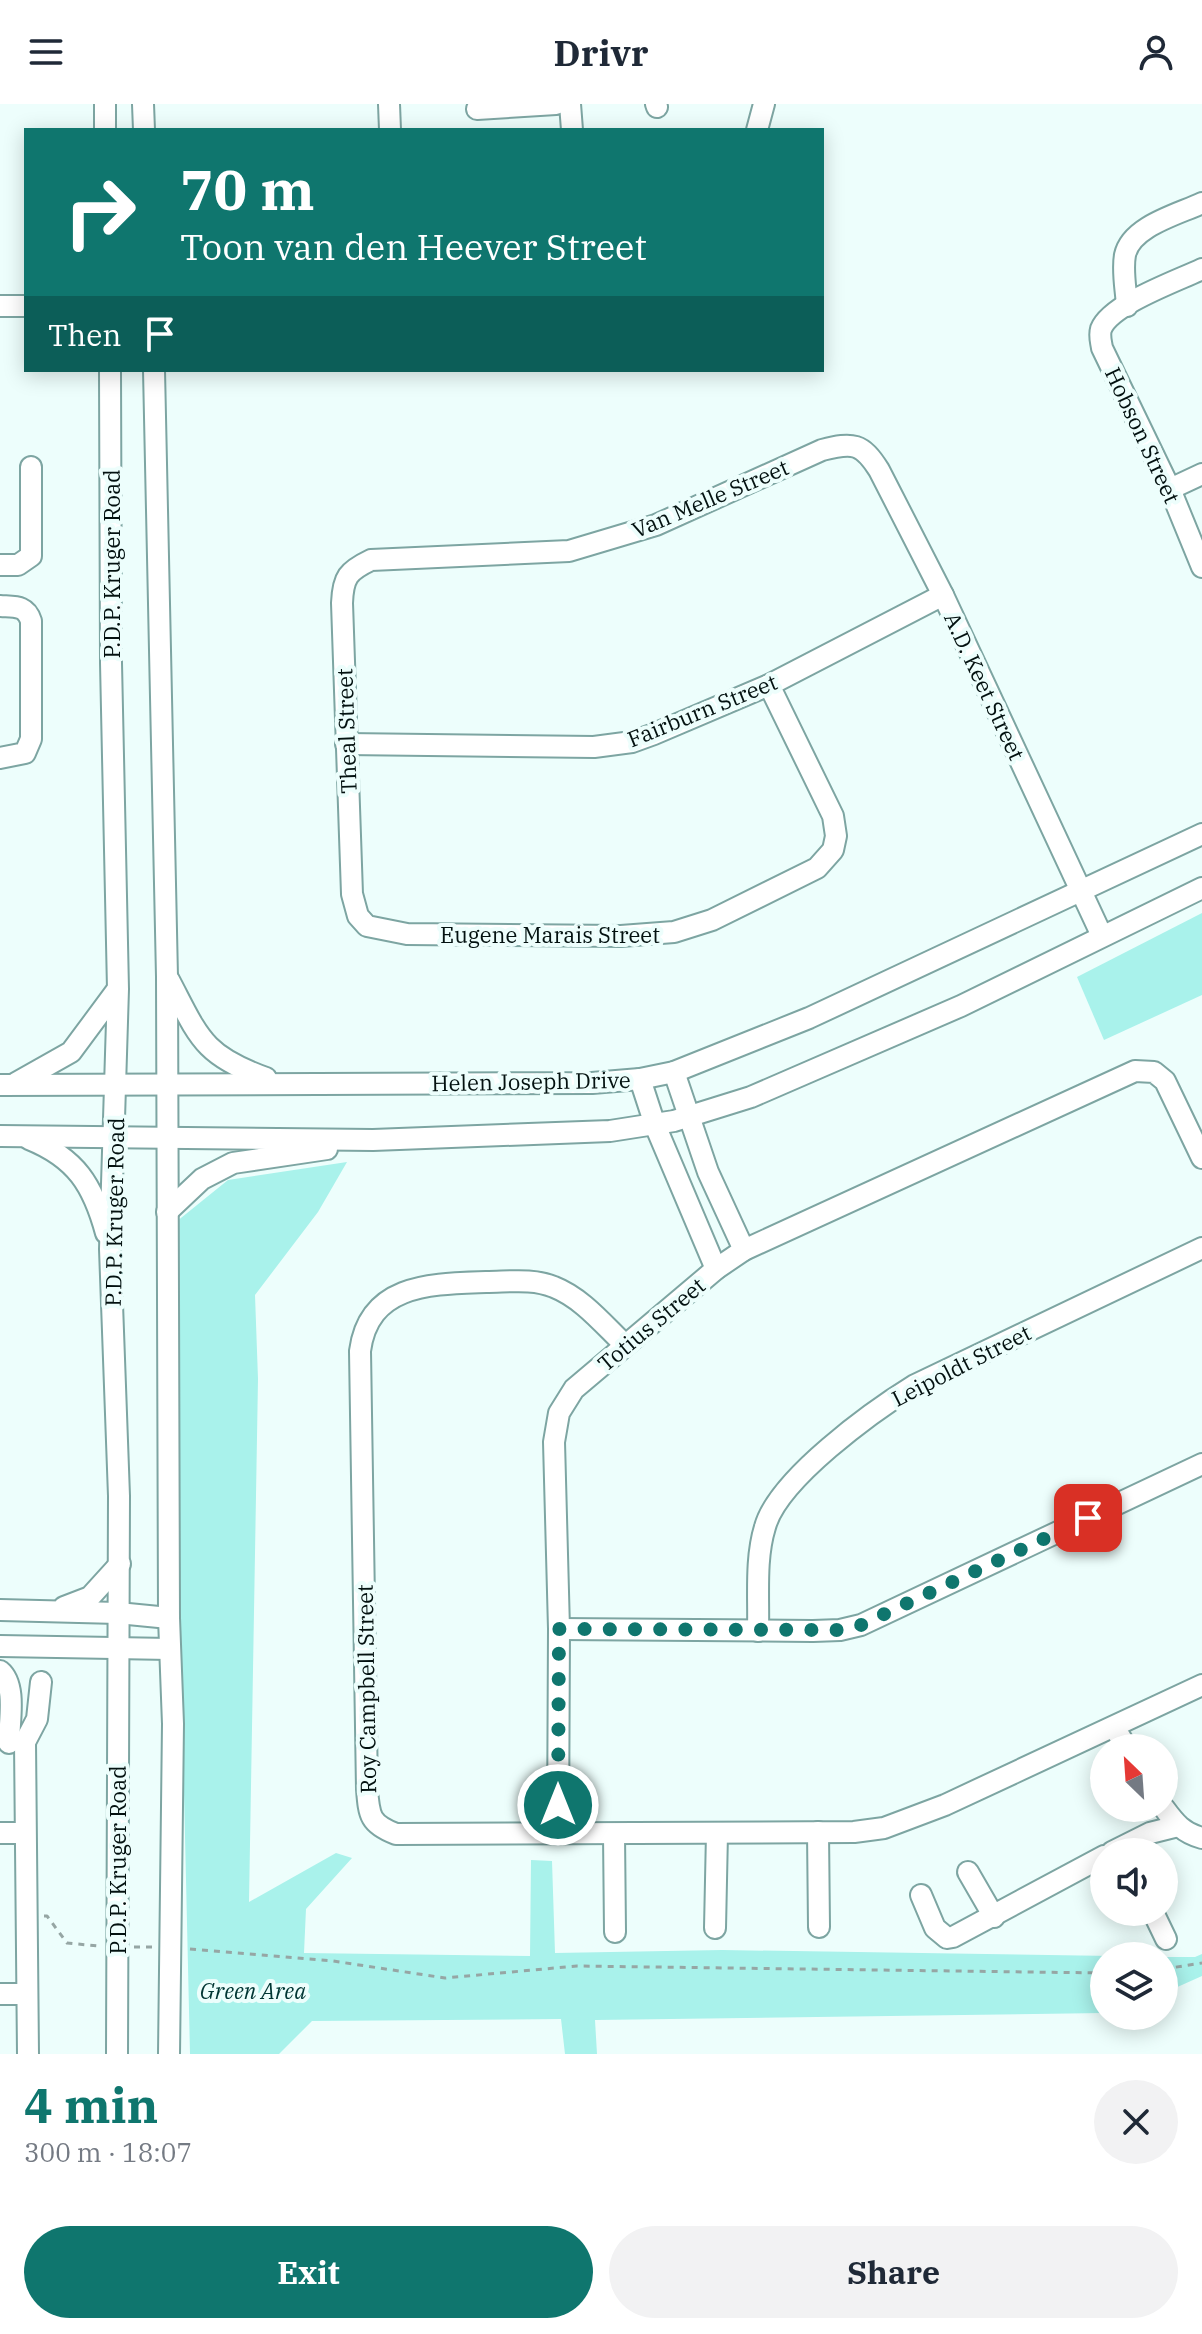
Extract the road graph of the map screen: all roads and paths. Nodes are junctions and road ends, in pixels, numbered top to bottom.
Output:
1 (105, 104) edge
2 (143, 104) edge
3 (389, 104) edge
4 (556, 104) edge
5 (570, 104) edge
6 (764, 104) edge
7 (477, 109) dead end
8 (105, 128) edge
9 (144, 128) edge
10 (390, 128) edge
11 (572, 128) edge
12 (758, 128) edge
13 (1202, 203) edge
14 (1202, 269) edge
15 (0, 306) edge
16 (24, 306) edge
17 (1127, 306) junction
18 (110, 372) edge
19 (154, 372) edge
20 (856, 446) joint
21 (31, 467) dead end
22 (1202, 474) edge
23 (1170, 489) junction
24 (371, 560) joint
25 (0, 565) edge
26 (1202, 567) edge
27 (943, 595) junction
28 (0, 606) edge
29 (769, 685) junction
30 (346, 744) junction
31 (0, 758) edge
32 (1202, 834) edge
33 (1202, 888) edge
34 (1081, 890) junction
35 (358, 916) joint
36 (1102, 936) junction
37 (167, 977) junction
38 (118, 989) junction
39 (674, 1072) junction
40 (640, 1079) junction
41 (279, 1082) junction
42 (116, 1084) junction
43 (6, 1085) edge
44 (168, 1085) junction
45 (689, 1117) junction
46 (655, 1125) junction
47 (10, 1136) edge
48 (113, 1137) junction
49 (166, 1137) junction
50 (373, 1140) junction
51 (1202, 1158) edge
52 (167, 1212) junction
53 (1202, 1248) edge
54 (110, 1249) junction
55 (744, 1250) junction
56 (716, 1269) junction
57 (625, 1345) junction
58 (1202, 1464) edge
59 (120, 1564) junction
60 (0, 1610) edge
61 (53, 1611) junction
62 (118, 1613) junction
63 (169, 1618) junction
64 (559, 1629) junction
65 (758, 1631) junction
66 (0, 1646) edge
67 (117, 1648) junction
68 (170, 1649) junction
69 (0, 1671) edge
70 (41, 1682) dead end
71 (1202, 1685) edge
72 (1114, 1727) junction
73 (1118, 1734) edge
74 (11, 1743) edge
75 (1175, 1822) edge
76 (1178, 1826) junction
77 (818, 1832) junction
78 (0, 1833) edge
79 (25, 1833) junction
80 (717, 1833) junction
81 (558, 1834) junction
82 (614, 1834) junction
83 (1141, 1838) edge
84 (1202, 1838) edge
85 (1090, 1865) edge
86 (968, 1872) dead end
87 (921, 1895) dead end
88 (26, 1915) junction
89 (994, 1917) junction
90 (1160, 1926) edge
91 (819, 1927) dead end
92 (715, 1928) dead end
93 (615, 1932) dead end
94 (1166, 1939) dead end
95 (172, 1947) junction
96 (117, 1948) junction
97 (1202, 1963) edge
98 (1178, 1967) edge
99 (1090, 1973) edge
100 (0, 1994) edge
101 (26, 1994) junction
102 (28, 2054) edge
103 (117, 2054) edge
104 (169, 2054) edge

1 - 8 street
2 - 9 street
3 - 10 street
4 - 7 street
5 - 11 street
6 - 12 street
13 - 17 street
14 - 17 street
15 - 16 street
17 - 23 street, Hobson Street
18 - 38 street, P.D.P. Kruger Road
19 - 37 street, P.D.P. Kruger Road
20 - 24 street, Van Melle Street
20 - 27 street, A.D. Keet Street
21 - 25 street
22 - 23 street
23 - 26 street, Hobson Street
24 - 30 street, Theal Street
27 - 29 street, Fairburn Street
27 - 34 street, A.D. Keet Street
28 - 31 street
29 - 30 street, Fairburn Street
29 - 35 street, Eugene Marais Street
30 - 35 street, Theal Street
32 - 34 street, Helen Joseph Drive
33 - 36 street
34 - 36 street, A.D. Keet Street
34 - 39 street, Helen Joseph Drive
36 - 45 street
37 - 41 street
37 - 44 street, P.D.P. Kruger Road
38 - 42 street, P.D.P. Kruger Road
38 - 43 street
39 - 40 street, Helen Joseph Drive
39 - 45 street
40 - 41 street, Helen Joseph Drive
40 - 46 street
41 - 44 street, Helen Joseph Drive
42 - 43 street, Helen Joseph Drive
42 - 44 street, Helen Joseph Drive
42 - 48 street, P.D.P. Kruger Road
44 - 49 street, P.D.P. Kruger Road
45 - 46 street
45 - 55 street
46 - 50 street
46 - 56 street
47 - 48 street
47 - 54 street
48 - 49 street
48 - 54 street, P.D.P. Kruger Road
49 - 50 street
49 - 52 street, P.D.P. Kruger Road
50 - 52 street
51 - 55 street, Totius Street
52 - 63 street, P.D.P. Kruger Road
53 - 65 street, Leipoldt Street
54 - 59 street, P.D.P. Kruger Road
55 - 56 street, Totius Street
56 - 57 street, Totius Street
57 - 64 street, Totius Street
57 - 81 street, Roy Campbell Street
58 - 65 street
59 - 61 street
59 - 62 street, P.D.P. Kruger Road
60 - 61 street
61 - 62 street
62 - 63 street
62 - 67 street, P.D.P. Kruger Road
63 - 68 street, P.D.P. Kruger Road
64 - 65 street
64 - 81 street, Totius Street
66 - 67 street
67 - 68 street
67 - 96 street, P.D.P. Kruger Road
68 - 95 street, P.D.P. Kruger Road
69 - 74 street
70 - 74 street
71 - 72 street, Roy Campbell Street
72 - 73 street
72 - 77 street, Roy Campbell Street
74 - 79 street
75 - 76 street
76 - 83 street
76 - 84 street
77 - 80 street, Roy Campbell Street
77 - 91 street
78 - 79 street
79 - 88 street
80 - 82 street, Roy Campbell Street
80 - 92 street
81 - 82 street, Roy Campbell Street
82 - 93 street
85 - 89 street
86 - 89 street
87 - 89 street
88 - 96 path
88 - 101 street
90 - 94 street
95 - 96 path
95 - 99 path
95 - 104 street, P.D.P. Kruger Road
96 - 103 street, P.D.P. Kruger Road
97 - 98 path
100 - 101 street
101 - 102 street

